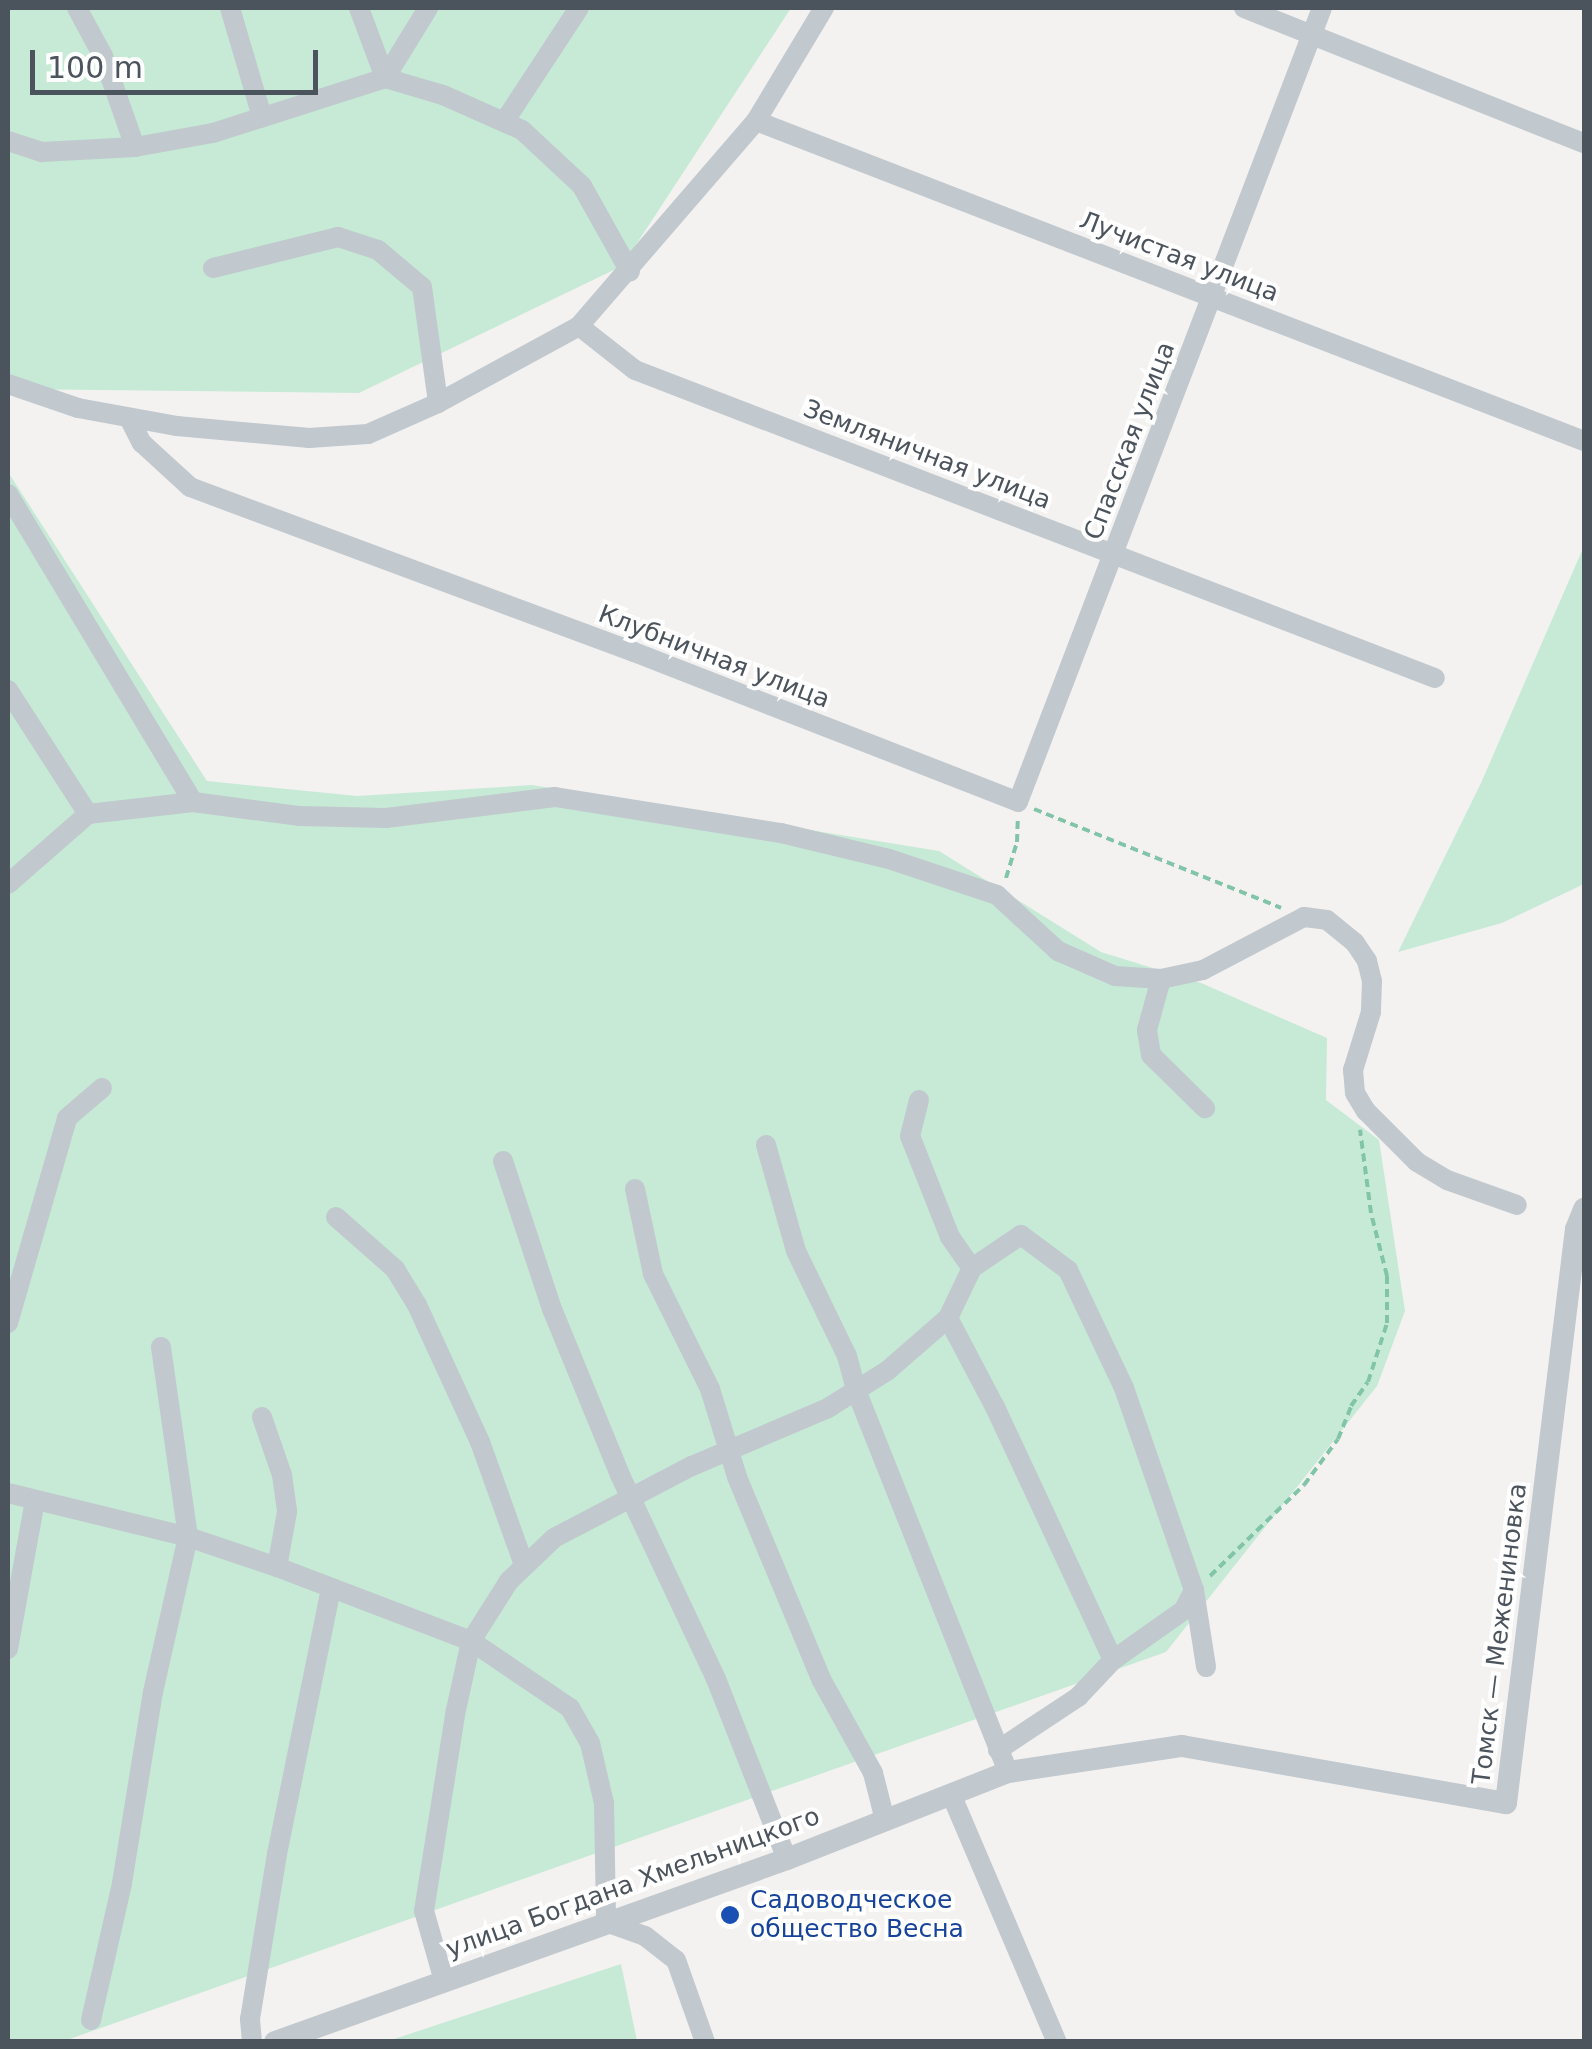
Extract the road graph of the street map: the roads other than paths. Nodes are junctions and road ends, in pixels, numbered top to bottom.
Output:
1 (78, 8) edge
2 (230, 8) edge
3 (359, 8) edge
4 (428, 8) edge
5 (579, 8) edge
6 (824, 8) edge
7 (1244, 8) edge
8 (1322, 8) edge
9 (1312, 33) junction
10 (385, 78) junction
11 (262, 117) junction
12 (756, 121) junction
13 (504, 122) junction
14 (8, 141) edge
15 (1584, 143) edge
16 (135, 147) junction
17 (213, 268) dead end
18 (630, 272) junction
19 (1212, 296) junction
20 (579, 326) junction
21 (8, 384) edge
22 (438, 403) junction
23 (130, 418) junction
24 (1584, 441) edge
25 (8, 494) edge
26 (1114, 553) junction
27 (1436, 678) dead end
28 (8, 690) edge
29 (193, 802) junction
30 (1018, 802) joint
31 (88, 814) junction
32 (8, 884) edge
33 (1162, 979) junction
34 (102, 1088) dead end
35 (919, 1100) dead end
36 (1205, 1108) dead end
37 (766, 1145) dead end
38 (503, 1161) dead end
39 (635, 1189) dead end
40 (1517, 1205) dead end
41 (1584, 1208) edge
42 (336, 1217) dead end
43 (972, 1268) junction
44 (948, 1318) junction
45 (8, 1322) edge
46 (161, 1347) dead end
47 (856, 1390) junction
48 (262, 1416) dead end
49 (728, 1451) junction
50 (8, 1493) edge
51 (630, 1496) junction
52 (35, 1501) junction
53 (188, 1536) junction
54 (524, 1565) junction
55 (277, 1567) junction
56 (331, 1588) junction
57 (1194, 1590) junction
58 (470, 1641) junction
59 (8, 1650) edge
60 (1113, 1660) junction
61 (1206, 1667) dead end
62 (998, 1750) junction
63 (1008, 1772) junction
64 (952, 1794) junction
65 (884, 1820) junction
66 (787, 1858) junction
67 (606, 1922) junction
68 (444, 1981) junction
69 (91, 2020) dead end
70 (252, 2042) edge
71 (276, 2042) edge
72 (705, 2042) edge
73 (1057, 2042) edge

1 - 16 street
2 - 11 street
3 - 10 street
4 - 10 street
5 - 13 street
6 - 12 street
7 - 9 street
8 - 9 street, Спасская улица
9 - 15 street
9 - 19 street, Спасская улица
10 - 11 street
10 - 13 street
11 - 16 street
12 - 18 street
12 - 19 street, Лучистая улица
13 - 18 street
14 - 16 street
17 - 22 street
18 - 20 street
19 - 24 street, Лучистая улица
19 - 26 street, Спасская улица
20 - 22 street
20 - 26 street, Земляничная улица
21 - 23 street
22 - 23 street
23 - 30 street, Клубничная улица
25 - 29 street
26 - 27 street, Земляничная улица
26 - 30 street, Спасская улица
28 - 31 street
29 - 31 street
29 - 33 street
31 - 32 street
33 - 36 street
33 - 40 street
34 - 45 street
35 - 43 street
37 - 47 street
38 - 51 street
39 - 49 street
41 - 63 street, Томск — Межениновка
42 - 54 street
43 - 44 street
43 - 57 street
44 - 47 street
44 - 60 street
46 - 53 street
47 - 49 street
47 - 62 street
48 - 55 street
49 - 51 street
49 - 65 street
50 - 52 street
51 - 54 street
51 - 66 street
52 - 53 street
52 - 59 street
53 - 55 street
53 - 69 street
54 - 58 street
55 - 56 street
56 - 58 street
56 - 70 street
57 - 60 street
57 - 61 street
58 - 67 street
58 - 68 street
60 - 62 street
62 - 63 street
63 - 64 street, улица Богдана Хмельницкого
64 - 65 street, улица Богдана Хмельницкого
64 - 73 street
65 - 66 street, улица Богдана Хмельницкого
66 - 67 street, улица Богдана Хмельницкого
67 - 68 street, улица Богдана Хмельницкого
67 - 72 street
68 - 71 street, улица Богдана Хмельницкого

